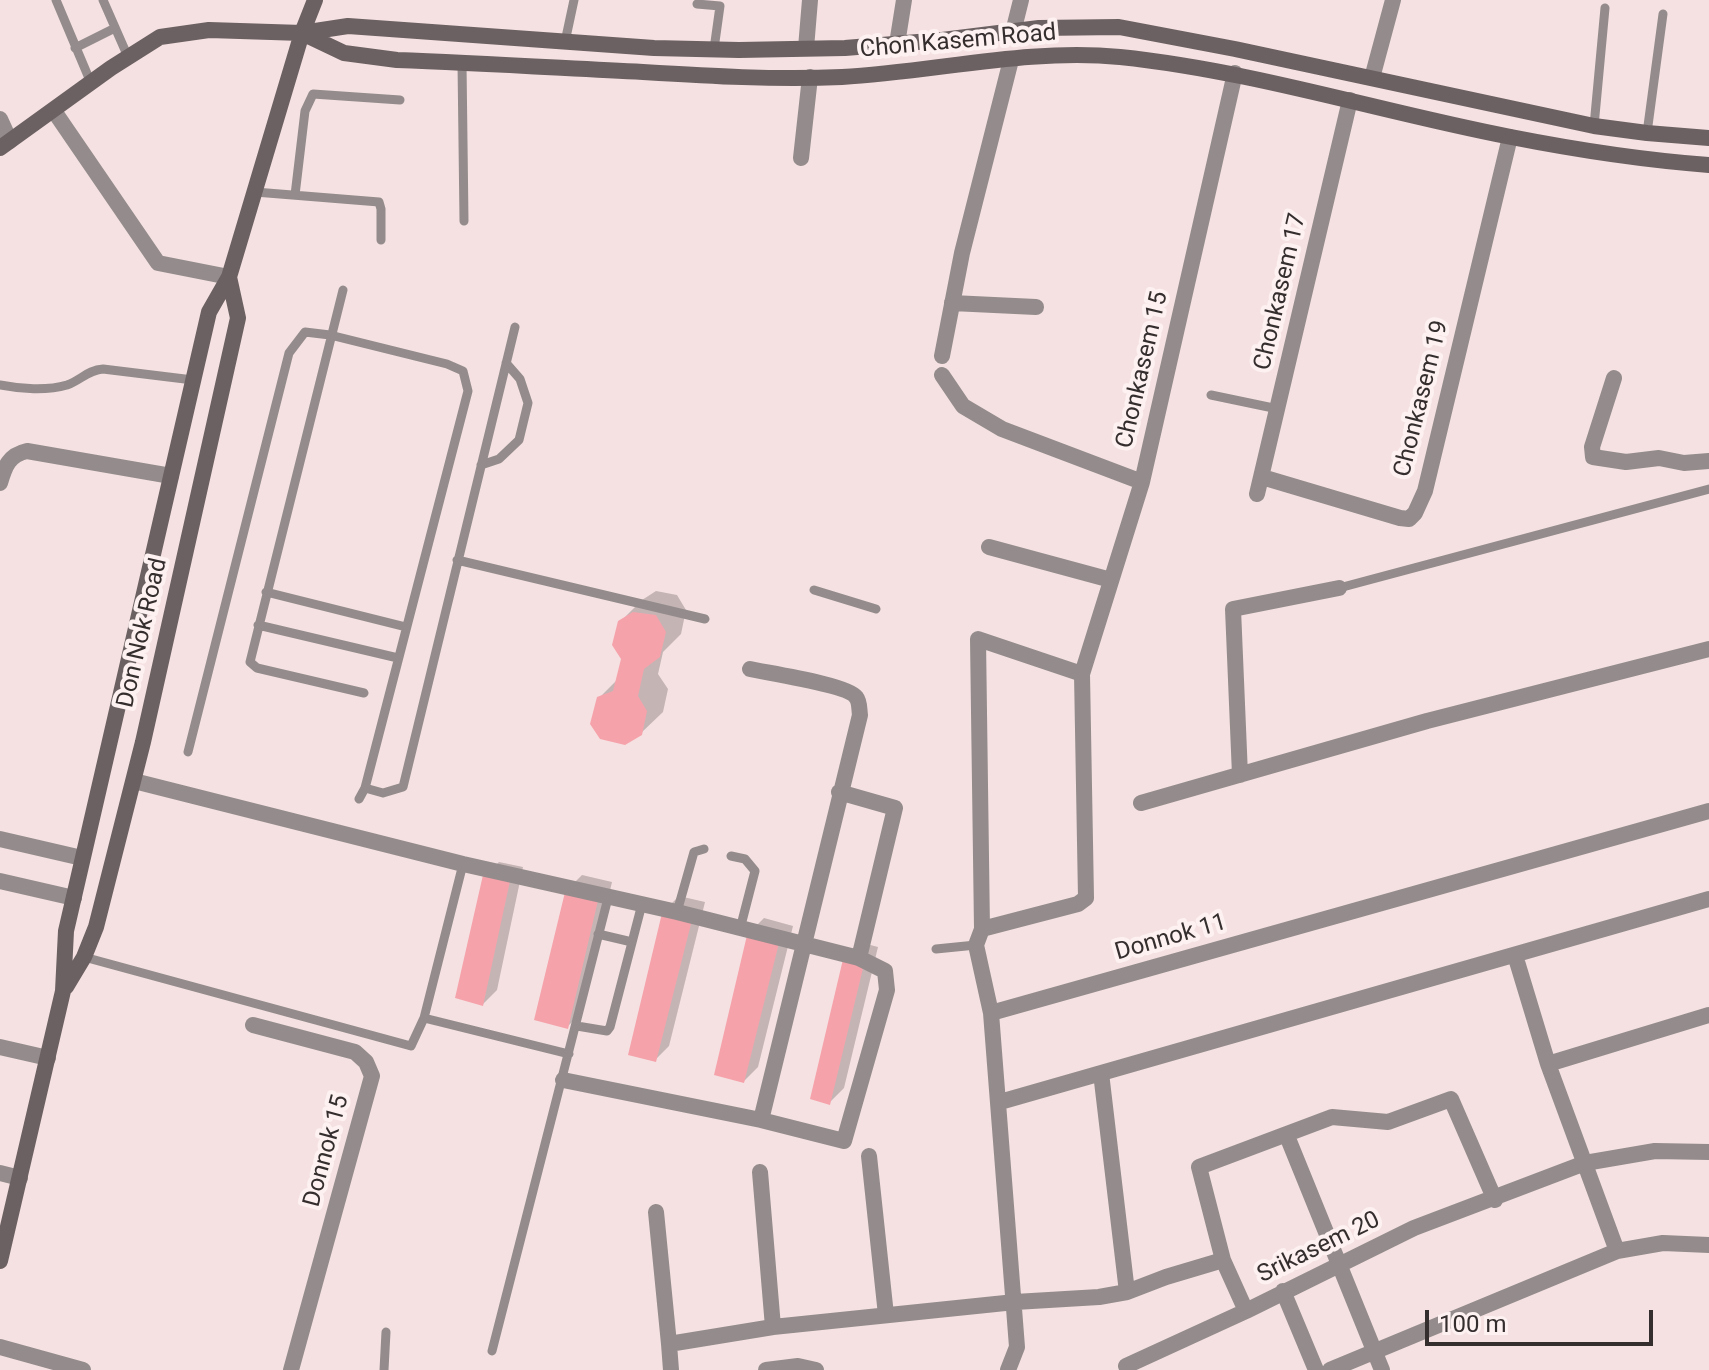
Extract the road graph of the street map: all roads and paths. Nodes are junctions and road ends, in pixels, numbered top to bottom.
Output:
1 (56, 0) edge
2 (103, 0) edge
3 (315, 0) edge
4 (574, 0) edge
5 (810, 0) edge
6 (904, 0) edge
7 (1021, 0) edge
8 (1393, 0) edge
9 (697, 4) dead end
10 (1605, 8) dead end
11 (1663, 14) dead end
12 (115, 28) junction
13 (1013, 32) junction
14 (302, 33) junction
15 (565, 42) junction
16 (897, 44) junction
17 (75, 48) junction
18 (806, 48) junction
19 (714, 49) junction
20 (128, 57) junction
21 (1011, 60) junction
22 (462, 63) junction
23 (1235, 73) junction
24 (810, 77) junction
25 (1372, 78) junction
26 (91, 83) junction
27 (400, 100) dead end
28 (1350, 100) junction
29 (54, 111) junction
30 (0, 119) edge
31 (1594, 126) junction
32 (1647, 133) junction
33 (1510, 137) junction
34 (1709, 138) edge
35 (5, 144) edge
36 (801, 158) dead end
37 (1709, 165) edge
38 (255, 192) junction
39 (295, 195) junction
40 (464, 221) dead end
41 (381, 240) dead end
42 (229, 277) junction
43 (343, 290) dead end
44 (952, 303) junction
45 (1036, 307) dead end
46 (515, 327) dead end
47 (330, 335) junction
48 (942, 356) dead end
49 (506, 363) junction
50 (942, 375) dead end
51 (1614, 378) dead end
52 (193, 380) junction
53 (0, 385) edge
54 (1211, 395) dead end
55 (1278, 409) junction
56 (1709, 461) edge
57 (481, 465) junction
58 (171, 476) junction
59 (1262, 477) junction
60 (1142, 482) junction
61 (0, 483) edge
62 (1709, 489) edge
63 (1257, 494) dead end
64 (989, 547) dead end
65 (457, 560) junction
66 (1111, 580) junction
67 (1339, 588) joint
68 (814, 590) dead end
69 (266, 592) junction
70 (876, 609) dead end
71 (705, 619) dead end
72 (258, 625) junction
73 (406, 627) junction
74 (1709, 649) edge
75 (398, 658) junction
76 (750, 669) dead end
77 (1082, 674) junction
78 (364, 693) dead end
79 (188, 752) dead end
80 (1240, 775) junction
81 (134, 781) junction
82 (365, 788) junction
83 (839, 792) junction
84 (359, 799) dead end
85 (1141, 803) dead end
86 (1709, 811) edge
87 (0, 839) edge
88 (704, 849) dead end
89 (731, 856) dead end
90 (82, 858) junction
91 (463, 864) junction
92 (0, 881) edge
93 (74, 898) junction
94 (608, 898) junction
95 (1709, 899) edge
96 (642, 904) junction
97 (677, 912) junction
98 (740, 929) junction
99 (598, 934) junction
100 (979, 937) junction
101 (632, 942) junction
102 (802, 945) junction
103 (936, 949) dead end
104 (1515, 955) junction
105 (84, 957) junction
106 (859, 958) junction
107 (63, 991) junction
108 (991, 1013) junction
109 (1709, 1015) edge
110 (424, 1018) junction
111 (253, 1025) dead end
112 (577, 1026) junction
113 (0, 1047) edge
114 (569, 1054) junction
115 (48, 1058) junction
116 (1548, 1064) junction
117 (1101, 1073) junction
118 (563, 1080) junction
119 (1000, 1102) junction
120 (761, 1120) junction
121 (1287, 1136) junction
122 (1709, 1152) edge
123 (869, 1156) dead end
124 (1585, 1163) junction
125 (760, 1172) dead end
126 (0, 1173) edge
127 (20, 1178) junction
128 (1495, 1200) junction
129 (656, 1212) dead end
130 (1709, 1245) edge
131 (1617, 1251) junction
132 (1223, 1260) junction
133 (0, 1261) edge
134 (1341, 1264) junction
135 (1283, 1291) junction
136 (1127, 1292) junction
137 (1015, 1302) junction
138 (1246, 1311) junction
139 (886, 1315) junction
140 (773, 1327) junction
141 (386, 1332) dead end
142 (669, 1344) junction
143 (0, 1347) edge
144 (492, 1351) dead end
145 (1375, 1352) junction
146 (1126, 1366) dead end
147 (83, 1370) edge
148 (291, 1370) edge
149 (384, 1370) edge
150 (671, 1370) edge
151 (766, 1370) edge
152 (816, 1370) edge
153 (1008, 1370) edge
154 (1316, 1370) edge
155 (1330, 1370) edge
156 (1382, 1370) edge

1 - 17 lane
2 - 12 lane
3 - 14 main road, Don Nok Road
4 - 15 lane
5 - 18 street
6 - 16 street
7 - 13 street
8 - 25 street
9 - 19 lane
10 - 31 lane
11 - 32 lane
12 - 17 lane
12 - 20 lane
13 - 16 main road, Chon Kasem Road
13 - 25 main road, Chon Kasem Road
14 - 15 main road, Chon Kasem Road
14 - 20 main road, Chon Kasem Road
14 - 22 main road, Chon Kasem Road
14 - 38 main road, Don Nok Road
15 - 19 main road, Chon Kasem Road
16 - 18 main road, Chon Kasem Road
17 - 26 lane
18 - 19 main road, Chon Kasem Road
20 - 26 main road, Chon Kasem Road
21 - 23 main road, Chon Kasem Road
21 - 24 main road, Chon Kasem Road
21 - 44 street
22 - 24 main road, Chon Kasem Road
22 - 40 lane
23 - 28 main road, Chon Kasem Road
23 - 60 street, Chonkasem 15
24 - 36 street
25 - 31 main road, Chon Kasem Road
26 - 29 main road, Chon Kasem Road
27 - 39 lane
28 - 33 main road, Chon Kasem Road
28 - 55 street, Chonkasem 17
29 - 35 main road, Chon Kasem Road
29 - 42 street
30 - 35 street
31 - 32 main road, Chon Kasem Road
32 - 34 main road, Chon Kasem Road
33 - 37 main road, Chon Kasem Road
33 - 59 street, Chonkasem 19
38 - 39 lane
38 - 42 main road, Don Nok Road
39 - 41 lane
42 - 52 main road, Don Nok Road
42 - 81 main road, Don Nok Road
43 - 47 lane
44 - 45 street
44 - 48 street
46 - 49 lane
47 - 69 lane
47 - 73 lane
47 - 79 lane
49 - 57 lane
49 - 57 lane
50 - 60 street
51 - 56 street
52 - 53 lane
52 - 58 main road, Don Nok Road
54 - 55 lane
55 - 59 street, Chonkasem 17
57 - 65 lane
58 - 61 street
58 - 90 main road, Don Nok Road
59 - 63 street, Chonkasem 17
60 - 66 street, Chonkasem 15
62 - 67 lane
64 - 66 street
65 - 71 lane
65 - 82 lane
66 - 77 street, Chonkasem 15
67 - 80 street
68 - 70 lane
69 - 72 lane
69 - 73 lane
72 - 75 lane
72 - 78 lane
73 - 75 lane
74 - 80 street
75 - 82 lane
76 - 83 street
77 - 100 street, Chonkasem 15
77 - 100 street
80 - 85 street
81 - 91 street
81 - 105 main road, Don Nok Road
82 - 84 lane
83 - 102 street
83 - 106 street
86 - 108 street, Donnok 11
87 - 90 street
88 - 97 lane
89 - 98 lane
90 - 93 main road, Don Nok Road
91 - 94 street
91 - 110 lane
92 - 93 street
93 - 107 main road, Don Nok Road
94 - 96 street
94 - 99 lane
95 - 104 street
96 - 97 street
96 - 101 lane
97 - 98 street
98 - 102 street
99 - 101 lane
99 - 112 lane
100 - 103 lane
100 - 108 street
101 - 112 lane
102 - 106 street
102 - 120 street
104 - 116 street
104 - 117 street
105 - 107 main road, Don Nok Road
105 - 110 lane
106 - 120 street
107 - 115 main road, Don Nok Road
108 - 119 street
109 - 116 street
110 - 114 lane
111 - 148 street, Donnok 15
112 - 114 lane
113 - 115 street
114 - 118 lane
115 - 127 main road, Don Nok Road
116 - 124 street
117 - 119 street
117 - 136 street
118 - 120 street
118 - 144 lane
119 - 137 street
121 - 128 street
121 - 132 street
121 - 134 street
122 - 124 street, Srikasem 20
123 - 139 street
124 - 128 street, Srikasem 20
124 - 131 street
125 - 140 street
126 - 127 street
127 - 133 main road, Don Nok Road
128 - 134 street, Srikasem 20
129 - 142 street
130 - 131 street
131 - 145 street
132 - 136 street, Srikasem 20
132 - 138 street, Srikasem 20
134 - 135 street, Srikasem 20
134 - 145 street
135 - 138 street, Srikasem 20
135 - 154 street
136 - 137 street, Srikasem 20
137 - 139 street, Srikasem 20
137 - 153 street
138 - 146 street
139 - 140 street, Srikasem 20
140 - 142 street, Srikasem 20
141 - 149 lane
142 - 150 street
143 - 147 street
145 - 155 street
145 - 156 street
151 - 152 street

